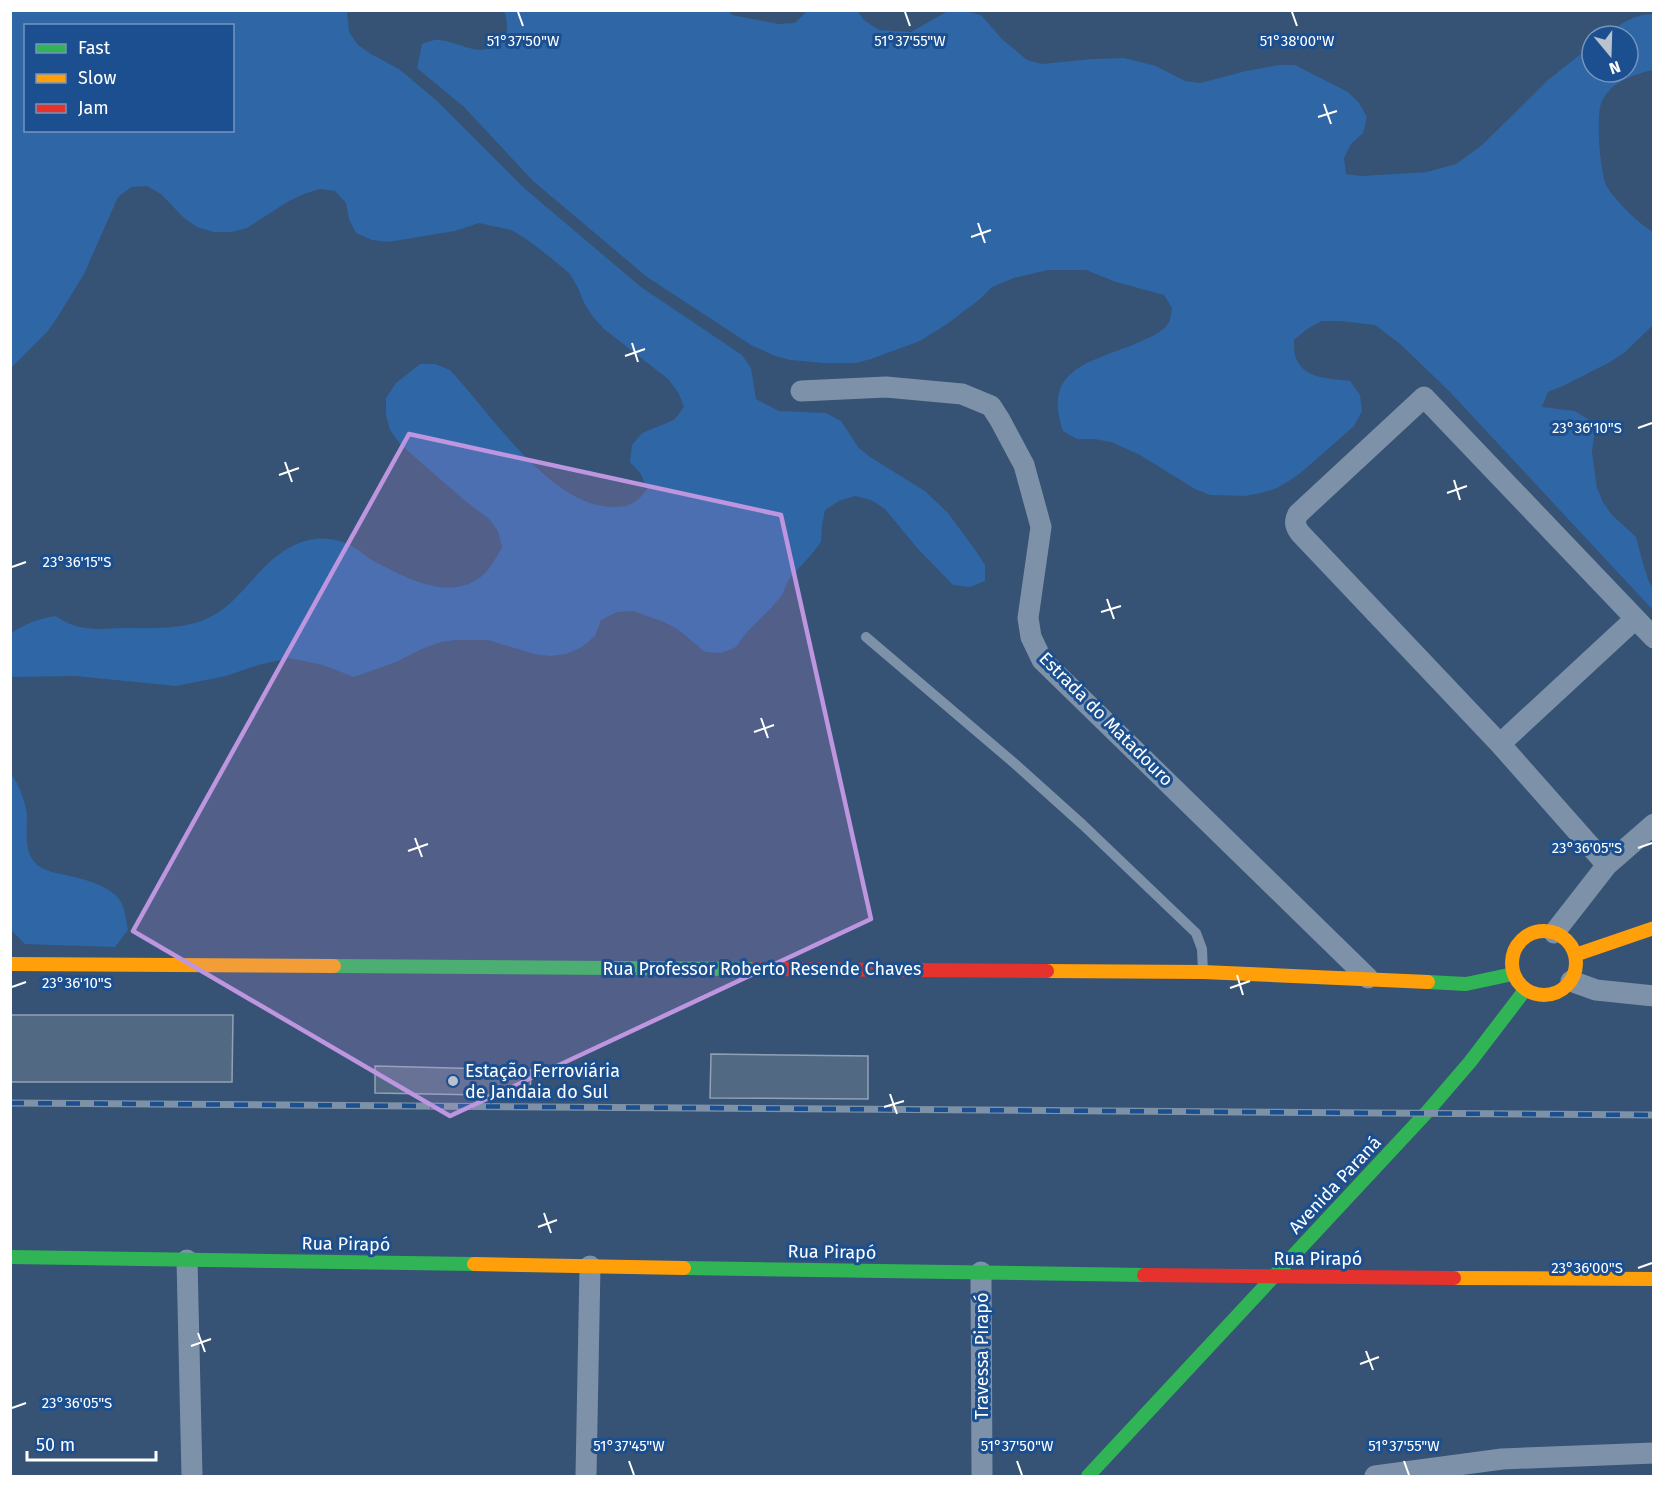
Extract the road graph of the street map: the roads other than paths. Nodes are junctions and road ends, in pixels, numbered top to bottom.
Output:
1 (801, 391) dead end
2 (1635, 619) junction
3 (866, 637) dead end
4 (1653, 638) edge
5 (1500, 744) junction
6 (1653, 824) edge
7 (1607, 865) junction
8 (1653, 928) edge
9 (1554, 933) junction
10 (1575, 955) junction
11 (10, 964) edge
12 (1203, 972) junction
13 (1513, 974) junction
14 (1368, 978) junction
15 (1570, 981) junction
16 (1525, 990) junction
17 (1653, 996) edge
18 (10, 1257) edge
19 (187, 1260) junction
20 (590, 1266) junction
21 (981, 1272) junction
22 (1274, 1277) junction
23 (1653, 1278) edge
24 (1653, 1453) edge
25 (1408, 1474) edge
26 (192, 1476) edge
27 (586, 1476) edge
28 (982, 1476) edge
29 (1088, 1476) edge
30 (1375, 1476) edge

1 - 14 street, Estrada do Matadouro
2 - 4 street
2 - 5 street
2 - 5 street
3 - 12 lane
5 - 7 street
6 - 7 street
7 - 9 street
8 - 10 street
9 - 10 street
9 - 13 street
10 - 15 street
11 - 12 street, Rua Professor Roberto Resende Chaves
12 - 14 street, Rua Professor Roberto Resende Chaves
13 - 14 street, Rua Professor Roberto Resende Chaves
13 - 16 street
15 - 16 street
15 - 17 street
16 - 22 street, Avenida Paraná
18 - 19 street, Rua Pirapó
19 - 20 street, Rua Pirapó
19 - 26 street
20 - 21 street, Rua Pirapó
20 - 27 street
21 - 22 street, Rua Pirapó
21 - 28 street, Travessa Pirapó
22 - 23 street, Rua Pirapó
22 - 29 street, Avenida Paraná
24 - 25 street
25 - 30 street

